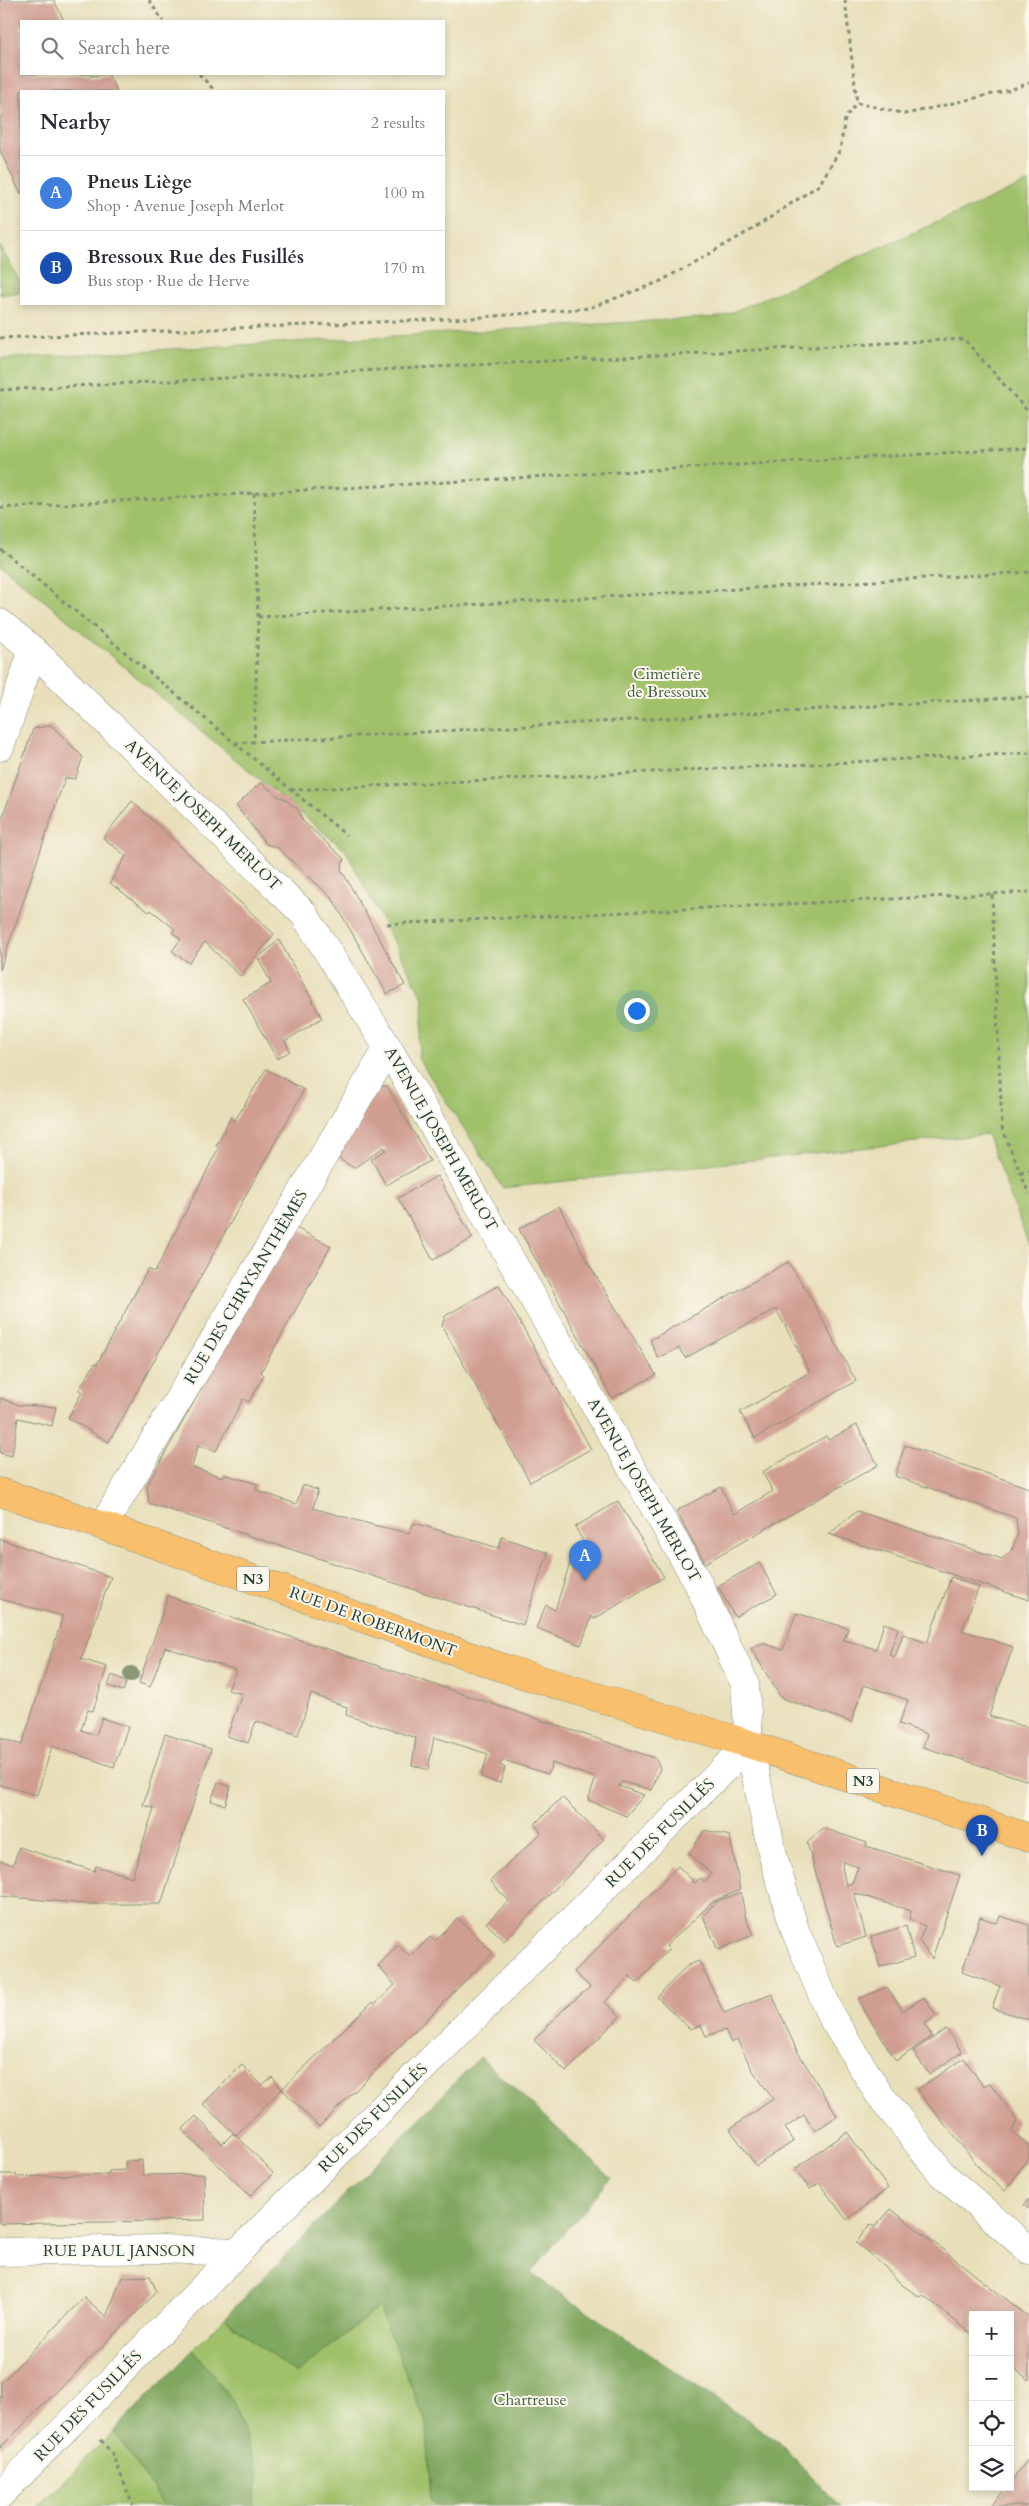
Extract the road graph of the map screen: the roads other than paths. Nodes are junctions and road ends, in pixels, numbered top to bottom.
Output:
1 (0, 623) edge
2 (33, 650) junction
3 (0, 748) edge
4 (388, 1048) junction
5 (0, 1492) edge
6 (103, 1526) junction
7 (749, 1744) junction
8 (1029, 1838) edge
9 (1029, 2250) edge
10 (0, 2252) edge
11 (238, 2252) junction
12 (0, 2495) edge

1 - 2 street, AVENUE JOSEPH MERLOT
2 - 3 street
2 - 4 street, AVENUE JOSEPH MERLOT
4 - 6 street, RUE DES CHRYSANTHÈMES
4 - 7 street, AVENUE JOSEPH MERLOT
5 - 6 main road, RUE DE ROBERMONT / N3
6 - 7 main road, RUE DE ROBERMONT / N3
7 - 8 main road, N3
7 - 9 street, AVENUE JOSEPH MERLOT
7 - 11 street, RUE DES FUSILLÉS
10 - 11 street, RUE PAUL JANSON
11 - 12 street, RUE DES FUSILLÉS

